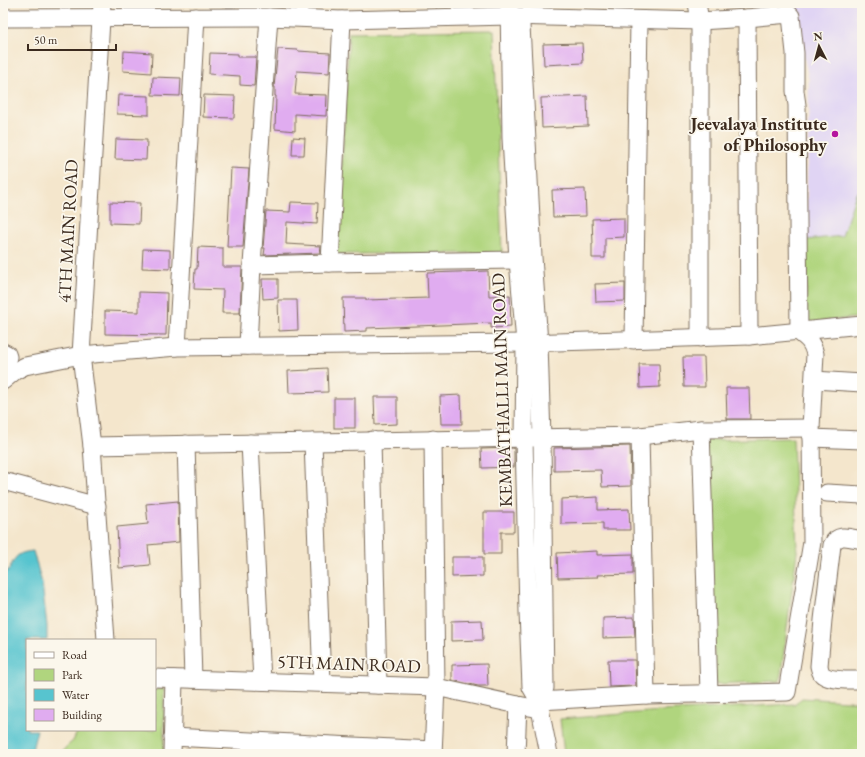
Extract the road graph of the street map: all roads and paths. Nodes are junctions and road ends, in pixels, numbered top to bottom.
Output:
1 (697, 3) edge
2 (102, 10) edge
3 (515, 10) edge
4 (40, 11) edge
5 (196, 17) junction
6 (269, 17) junction
7 (3, 18) edge
8 (748, 18) junction
9 (342, 20) junction
10 (639, 20) junction
11 (700, 21) junction
12 (518, 260) junction
13 (330, 263) junction
14 (252, 265) junction
15 (862, 325) edge
16 (799, 332) junction
17 (749, 336) junction
18 (700, 338) junction
19 (634, 340) junction
20 (532, 343) junction
21 (177, 346) junction
22 (248, 346) junction
23 (3, 352) edge
24 (81, 355) junction
25 (3, 370) edge
26 (814, 380) junction
27 (3, 381) edge
28 (862, 383) edge
29 (701, 429) junction
30 (811, 433) junction
31 (640, 436) junction
32 (524, 438) junction
33 (542, 438) junction
34 (433, 439) junction
35 (372, 440) junction
36 (862, 440) edge
37 (313, 442) junction
38 (250, 443) junction
39 (186, 444) junction
40 (92, 446) junction
41 (3, 481) edge
42 (827, 494) dead end
43 (862, 494) edge
44 (97, 506) junction
45 (862, 540) edge
46 (812, 542) junction
47 (832, 545) junction
48 (106, 639) edge
49 (156, 678) edge
50 (174, 679) junction
51 (193, 679) junction
52 (862, 680) edge
53 (262, 681) junction
54 (322, 683) junction
55 (378, 685) junction
56 (436, 687) junction
57 (710, 693) junction
58 (646, 695) junction
59 (518, 705) junction
60 (539, 705) junction
61 (172, 737) junction
62 (433, 752) edge
63 (172, 754) edge
64 (516, 754) edge
65 (550, 754) edge

1 - 11 street
2 - 4 street
2 - 5 street
2 - 24 street, 4TH MAIN ROAD
3 - 9 street
3 - 10 street
3 - 12 street, KEMBATHALLI MAIN ROAD
3 - 20 street, KEMBATHALLI MAIN ROAD
4 - 7 street
5 - 6 street
5 - 21 street
6 - 9 street
6 - 14 street
8 - 11 street
8 - 16 street
8 - 17 street
9 - 13 street
10 - 11 street
10 - 19 street
11 - 18 street
12 - 13 street
12 - 20 street, KEMBATHALLI MAIN ROAD
13 - 14 street
14 - 22 street
15 - 16 street
16 - 17 street
16 - 26 street
17 - 18 street
18 - 19 street
19 - 20 street
20 - 22 street
20 - 32 street, KEMBATHALLI MAIN ROAD
20 - 33 street, KEMBATHALLI MAIN ROAD
21 - 22 street
21 - 24 street
23 - 25 street
24 - 27 street
24 - 40 street, 4TH MAIN ROAD
26 - 28 street
26 - 30 street
29 - 30 street
29 - 31 street
29 - 57 street
30 - 36 street
30 - 46 street
31 - 33 street
31 - 58 street
32 - 33 street
32 - 34 street
32 - 60 street, KEMBATHALLI MAIN ROAD
33 - 60 street, KEMBATHALLI MAIN ROAD
34 - 35 street
34 - 56 street
35 - 37 street
35 - 55 street
37 - 38 street
37 - 54 street
38 - 39 street
38 - 53 street
39 - 40 street
39 - 51 street
40 - 44 street
41 - 44 street
42 - 43 street
44 - 48 street
45 - 47 street
46 - 47 street
46 - 57 street, 5TH MAIN ROAD
47 - 52 street
49 - 50 street, 5TH MAIN ROAD
50 - 51 street, 5TH MAIN ROAD
50 - 61 street
51 - 53 street, 5TH MAIN ROAD
53 - 54 street, 5TH MAIN ROAD
54 - 55 street, 5TH MAIN ROAD
55 - 56 street, 5TH MAIN ROAD
56 - 59 street, 5TH MAIN ROAD
56 - 62 street
57 - 58 street, 5TH MAIN ROAD
58 - 60 street, 5TH MAIN ROAD
59 - 60 street, 5TH MAIN ROAD
59 - 64 street
60 - 65 street, KEMBATHALLI MAIN ROAD
61 - 62 street
61 - 63 street

